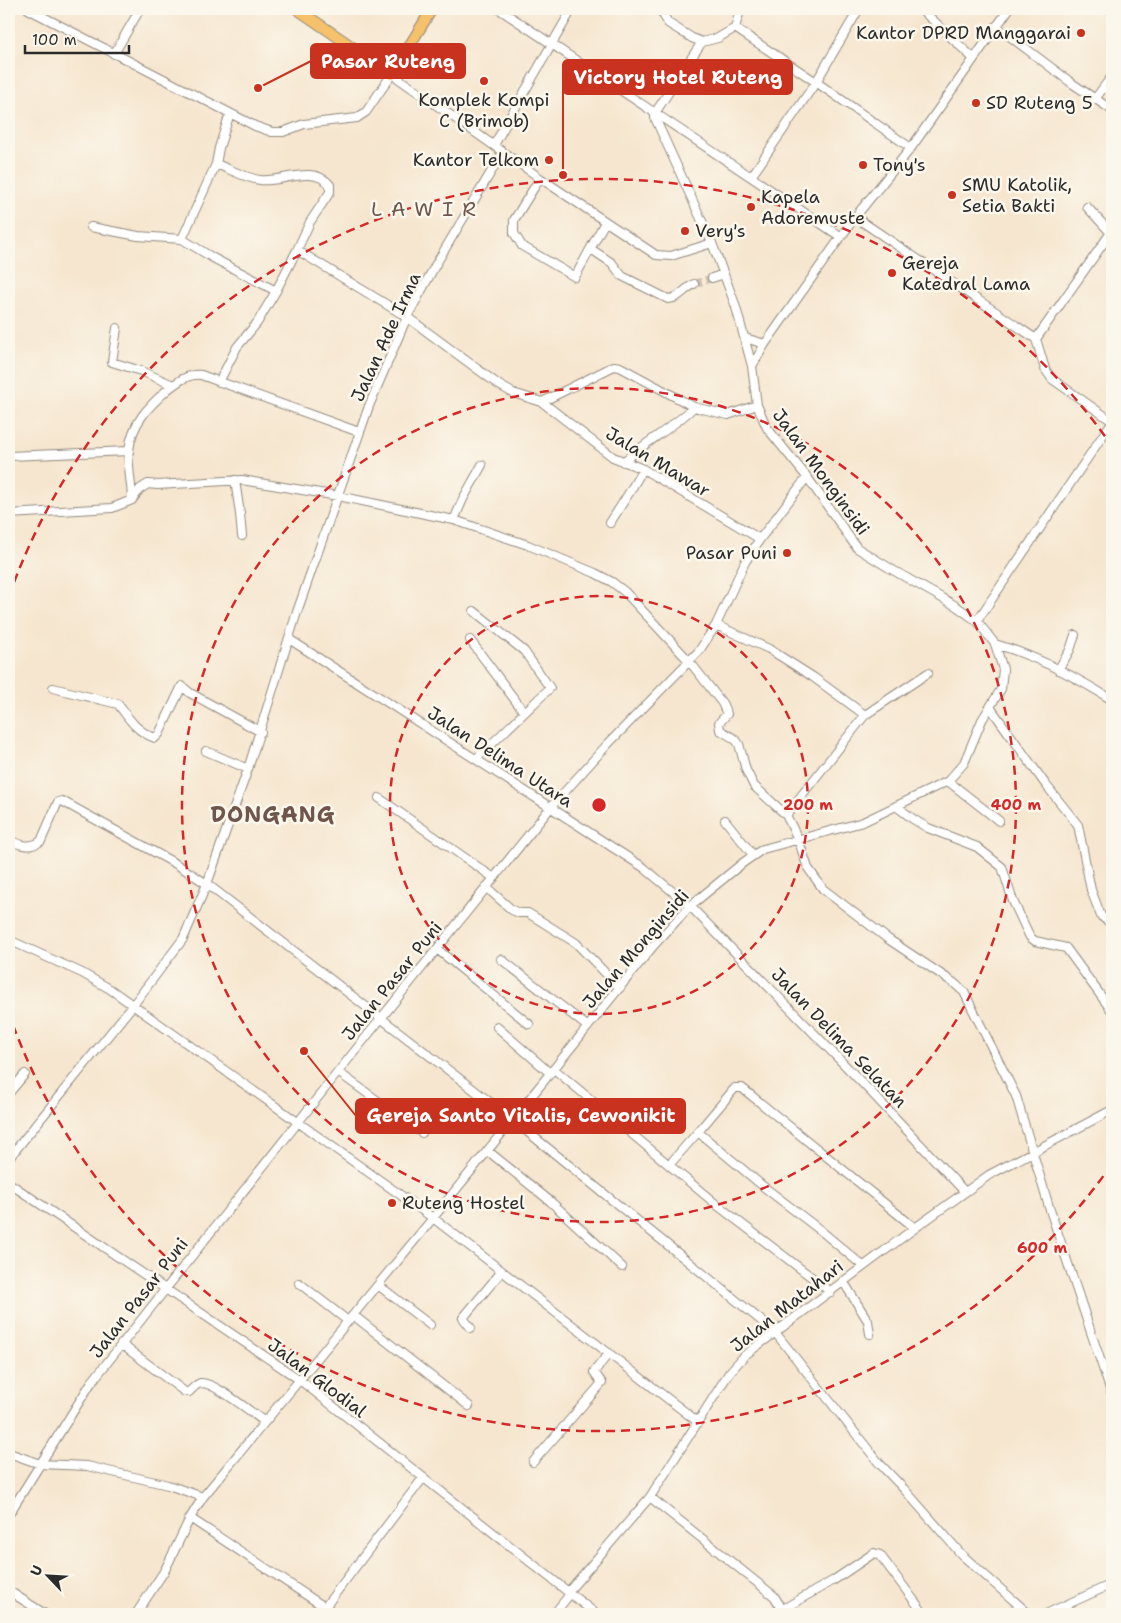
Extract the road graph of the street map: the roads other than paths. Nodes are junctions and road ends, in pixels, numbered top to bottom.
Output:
1 (28, 9) edge
2 (140, 9) edge
3 (297, 9) edge
4 (432, 9) edge
5 (498, 9) edge
6 (572, 9) edge
7 (660, 9) edge
8 (739, 9) edge
9 (859, 9) edge
10 (921, 9) edge
11 (1009, 9) edge
12 (996, 26) junction
13 (735, 28) junction
14 (702, 42) junction
15 (551, 44) junction
16 (114, 54) junction
17 (973, 58) junction
18 (392, 74) junction
19 (1112, 76) edge
20 (816, 82) junction
21 (1095, 99) junction
22 (1112, 110) edge
23 (230, 113) junction
24 (655, 113) junction
25 (494, 145) junction
26 (910, 148) junction
27 (503, 152) junction
28 (216, 164) junction
29 (751, 177) junction
30 (540, 178) junction
31 (1087, 207) dead end
32 (855, 217) junction
33 (606, 222) junction
34 (91, 227) dead end
35 (1112, 232) edge
36 (841, 237) junction
37 (182, 239) junction
38 (712, 243) junction
39 (1103, 245) junction
40 (1112, 247) edge
41 (591, 249) junction
42 (297, 250) junction
43 (724, 274) junction
44 (712, 278) tunnel mouth
45 (694, 284) tunnel mouth
46 (276, 292) junction
47 (407, 317) junction
48 (117, 328) dead end
49 (745, 338) junction
50 (1036, 338) junction
51 (764, 344) junction
52 (752, 366) junction
53 (219, 382) junction
54 (173, 385) junction
55 (542, 402) junction
56 (757, 405) junction
57 (694, 407) junction
58 (1112, 421) edge
59 (359, 432) junction
60 (129, 451) junction
61 (9, 456) edge
62 (623, 462) junction
63 (482, 465) dead end
64 (643, 469) junction
65 (807, 477) junction
66 (235, 480) junction
67 (338, 496) junction
68 (132, 500) junction
69 (9, 514) edge
70 (454, 520) junction
71 (610, 523) dead end
72 (242, 536) dead end
73 (760, 539) junction
74 (474, 611) dead end
75 (977, 621) junction
76 (716, 625) junction
77 (1075, 635) dead end
78 (289, 640) junction
79 (470, 640) dead end
80 (995, 644) junction
81 (690, 662) junction
82 (1058, 670) junction
83 (928, 673) dead end
84 (54, 688) dead end
85 (1112, 700) edge
86 (990, 707) junction
87 (524, 712) junction
88 (865, 715) junction
89 (261, 732) junction
90 (206, 752) dead end
91 (476, 759) junction
92 (248, 769) junction
93 (948, 781) junction
94 (379, 798) dead end
95 (896, 806) junction
96 (551, 808) junction
97 (786, 815) junction
98 (725, 820) dead end
99 (999, 821) dead end
100 (798, 839) junction
101 (9, 840) edge
102 (753, 855) junction
103 (494, 878) junction
104 (207, 884) junction
105 (486, 887) junction
106 (690, 906) junction
107 (1112, 917) edge
108 (9, 940) edge
109 (437, 949) junction
110 (501, 959) dead end
111 (620, 988) junction
112 (133, 1005) junction
113 (1112, 1011) edge
114 (381, 1019) junction
115 (529, 1024) dead end
116 (498, 1027) dead end
117 (588, 1027) junction
118 (552, 1071) junction
119 (338, 1072) junction
120 (25, 1074) dead end
121 (9, 1093) edge
122 (1112, 1110) edge
123 (513, 1120) junction
124 (298, 1122) junction
125 (698, 1132) junction
126 (422, 1133) dead end
127 (488, 1151) junction
128 (1033, 1153) junction
129 (9, 1158) edge
130 (669, 1165) junction
131 (9, 1183) edge
132 (965, 1192) junction
133 (433, 1218) junction
134 (915, 1228) junction
135 (863, 1266) junction
136 (622, 1267) dead end
137 (502, 1271) junction
138 (843, 1282) junction
139 (299, 1283) dead end
140 (378, 1285) junction
141 (164, 1289) junction
142 (830, 1292) junction
143 (351, 1318) junction
144 (430, 1325) dead end
145 (471, 1328) dead end
146 (774, 1331) junction
147 (870, 1334) dead end
148 (121, 1344) junction
149 (609, 1353) junction
150 (300, 1380) junction
151 (1112, 1395) edge
152 (469, 1406) dead end
153 (265, 1422) junction
154 (698, 1422) junction
155 (9, 1453) edge
156 (532, 1462) dead end
157 (40, 1464) junction
158 (423, 1478) junction
159 (650, 1496) junction
160 (204, 1497) junction
161 (9, 1514) edge
162 (190, 1518) junction
163 (1112, 1584) edge
164 (9, 1591) edge
165 (569, 1593) junction
166 (324, 1607) junction
167 (784, 1612) edge
168 (46, 1614) edge
169 (136, 1614) edge
170 (335, 1614) edge
171 (554, 1614) edge
172 (596, 1614) edge
173 (924, 1614) edge
174 (1029, 1614) edge
175 (1046, 1614) edge

1 - 16 street
2 - 16 street
3 - 18 main road
4 - 18 main road
5 - 15 street
6 - 15 street
7 - 14 street
8 - 13 street
9 - 20 street
10 - 17 street
11 - 12 street
12 - 17 street
12 - 21 street
13 - 14 street
13 - 20 street
14 - 24 street
15 - 24 street
15 - 25 street
16 - 23 street
17 - 26 street
18 - 23 street
18 - 25 street
19 - 21 street
20 - 26 street
20 - 29 street
21 - 22 street
23 - 28 street
24 - 29 street
24 - 38 street, Jalan Monginsidi
25 - 27 street
26 - 32 street
27 - 30 street
27 - 47 street, Jalan Ade Irma
28 - 37 street
28 - 42 street
29 - 36 street
30 - 33 street
30 - 41 street
31 - 35 street
32 - 36 street
32 - 50 street
33 - 38 street
33 - 41 street
34 - 37 street
35 - 39 street
36 - 51 street
37 - 46 street
38 - 43 street, Jalan Monginsidi
39 - 40 street
39 - 50 street
41 - 45 street
42 - 46 street
42 - 47 street, Jalan Mawar
43 - 44 street
43 - 49 street, Jalan Monginsidi
46 - 53 street
47 - 55 street, Jalan Mawar
47 - 59 street, Jalan Ade Irma
48 - 54 street
49 - 51 street
49 - 52 street, Jalan Monginsidi
50 - 58 street
51 - 52 street
52 - 56 street, Jalan Monginsidi
53 - 54 street
53 - 59 street
54 - 60 street
55 - 57 street
55 - 62 street, Jalan Mawar
56 - 57 street
56 - 65 street, Jalan Monginsidi
57 - 62 street
58 - 75 street
59 - 67 street, Jalan Ade Irma
60 - 61 street
60 - 68 street
62 - 64 street, Jalan Mawar
63 - 70 street
64 - 71 street
64 - 73 street, Jalan Mawar
65 - 73 street, Jalan Pasar Puni
65 - 75 street, Jalan Monginsidi
66 - 67 street
66 - 68 street
66 - 72 street
67 - 70 street
67 - 78 street, Jalan Ade Irma
68 - 69 street
70 - 81 street
73 - 76 street, Jalan Pasar Puni
74 - 87 street
75 - 80 street, Jalan Monginsidi
76 - 81 street, Jalan Pasar Puni
76 - 88 street
77 - 82 street
78 - 89 street, Jalan Ade Irma
78 - 91 street, Jalan Delima Utara
79 - 87 street
80 - 82 street
80 - 86 street, Jalan Monginsidi
81 - 96 street, Jalan Pasar Puni
81 - 97 street
82 - 85 street
83 - 88 street
84 - 89 street
86 - 93 street, Jalan Monginsidi
86 - 107 street
87 - 91 street
88 - 97 street
89 - 92 street, Jalan Ade Irma
90 - 92 street
91 - 96 street, Jalan Delima Utara
92 - 104 street, Jalan Ade Irma
93 - 95 street, Jalan Monginsidi
93 - 99 street
94 - 103 street
95 - 100 street, Jalan Monginsidi
95 - 113 street
96 - 103 street, Jalan Pasar Puni
96 - 106 street, Jalan Delima Utara
97 - 100 street
98 - 102 street
100 - 102 street, Jalan Monginsidi
100 - 128 street
101 - 104 street
102 - 106 street, Jalan Monginsidi
103 - 105 street, Jalan Pasar Puni
104 - 112 street, Jalan Ade Irma
104 - 114 street
105 - 109 street, Jalan Pasar Puni
105 - 111 street
106 - 111 street, Jalan Monginsidi
106 - 132 street, Jalan Delima Selatan
108 - 112 street
109 - 114 street, Jalan Pasar Puni
109 - 115 street
110 - 117 street
111 - 117 street, Jalan Monginsidi
112 - 124 street
112 - 129 street, Jalan Ade Irma
114 - 119 street, Jalan Pasar Puni
114 - 123 street
116 - 118 street
117 - 118 street, Jalan Monginsidi
118 - 123 street, Jalan Monginsidi
118 - 130 street
119 - 124 street, Jalan Pasar Puni
119 - 126 street
120 - 121 street
122 - 128 street, Jalan Matahari
123 - 127 street, Jalan Monginsidi
123 - 146 street
124 - 133 street
124 - 141 street, Jalan Pasar Puni
125 - 130 street
125 - 134 street
125 - 135 street
127 - 133 street, Jalan Monginsidi
127 - 136 street
128 - 132 street, Jalan Matahari
128 - 151 street
130 - 142 street
131 - 141 street, Jalan Glodial
132 - 134 street, Jalan Matahari
133 - 137 street
133 - 140 street, Jalan Monginsidi
134 - 135 street, Jalan Matahari
135 - 138 street, Jalan Matahari
137 - 145 street
137 - 149 street
138 - 142 street, Jalan Matahari
138 - 147 street
139 - 143 street
140 - 143 street, Jalan Monginsidi
140 - 144 street
141 - 148 street, Jalan Pasar Puni
141 - 150 street, Jalan Glodial
142 - 146 street, Jalan Matahari
143 - 150 street, Jalan Monginsidi
143 - 152 street
146 - 154 street, Jalan Matahari
146 - 174 street
148 - 153 street
148 - 157 street, Jalan Pasar Puni
149 - 154 street
149 - 156 street
150 - 153 street, Jalan Monginsidi
150 - 158 street, Jalan Glodial
153 - 160 street, Jalan Monginsidi
154 - 159 street, Jalan Matahari
155 - 157 street
157 - 160 street
157 - 161 street, Jalan Pasar Puni
158 - 165 street, Jalan Glodial
158 - 166 street
159 - 165 street, Jalan Matahari
159 - 167 street
160 - 162 street, Jalan Monginsidi
162 - 166 street
162 - 169 street, Jalan Monginsidi
163 - 175 street
164 - 168 street
165 - 171 street, Jalan Matahari
165 - 172 street, Jalan Glodial
166 - 170 street
167 - 173 street

